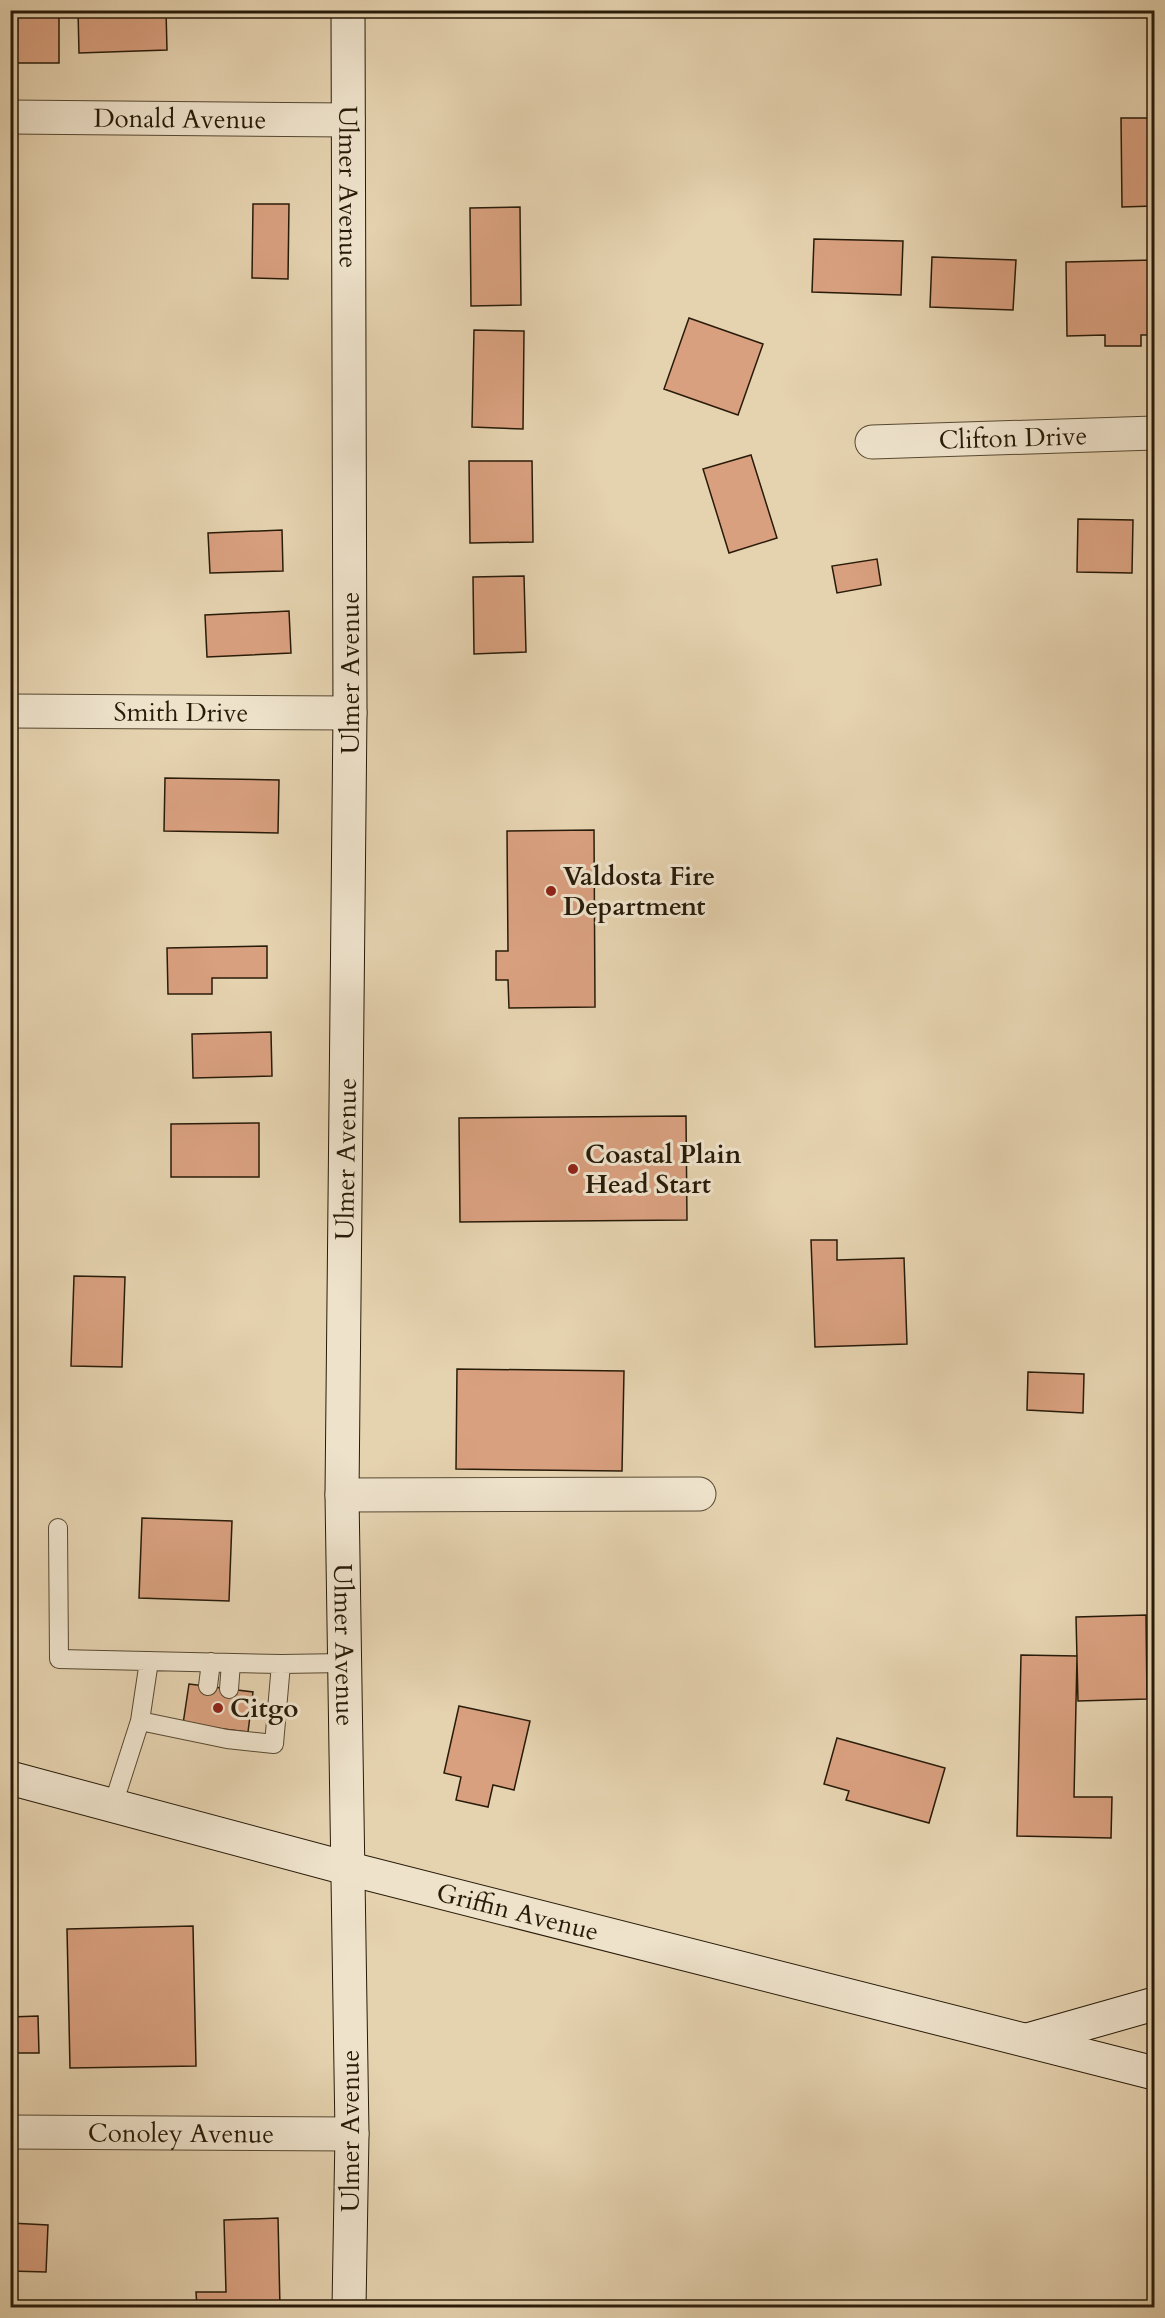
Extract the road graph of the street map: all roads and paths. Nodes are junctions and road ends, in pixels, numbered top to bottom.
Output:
1 (348, 10) edge
2 (10, 117) edge
3 (348, 120) junction
4 (1155, 433) edge
5 (872, 442) dead end
6 (10, 711) edge
7 (350, 713) junction
8 (699, 1494) dead end
9 (342, 1495) junction
10 (58, 1528) dead end
11 (150, 1661) junction
12 (211, 1662) junction
13 (231, 1663) junction
14 (344, 1663) junction
15 (281, 1664) junction
16 (208, 1686) dead end
17 (229, 1689) dead end
18 (140, 1721) junction
19 (10, 1778) edge
20 (113, 1805) junction
21 (346, 1868) junction
22 (1155, 2004) edge
23 (1026, 2040) junction
24 (1155, 2073) edge
25 (10, 2132) edge
26 (351, 2134) junction
27 (349, 2307) edge

1 - 3 street, Ulmer Avenue
2 - 3 street, Donald Avenue
3 - 7 street, Ulmer Avenue
4 - 5 street, Clifton Drive
6 - 7 street, Smith Drive
7 - 9 street, Ulmer Avenue
8 - 9 street
9 - 14 street, Ulmer Avenue
10 - 11 lane
11 - 12 lane
11 - 18 lane
12 - 13 lane
12 - 16 lane
13 - 15 lane
13 - 17 lane
14 - 15 lane
14 - 21 street, Ulmer Avenue
15 - 18 lane
18 - 20 lane
19 - 20 street, Griffin Avenue
20 - 21 street, Griffin Avenue
21 - 23 street, Griffin Avenue
21 - 26 street, Ulmer Avenue
22 - 23 street
23 - 24 street, Griffin Avenue
25 - 26 street, Conoley Avenue
26 - 27 street, Ulmer Avenue

